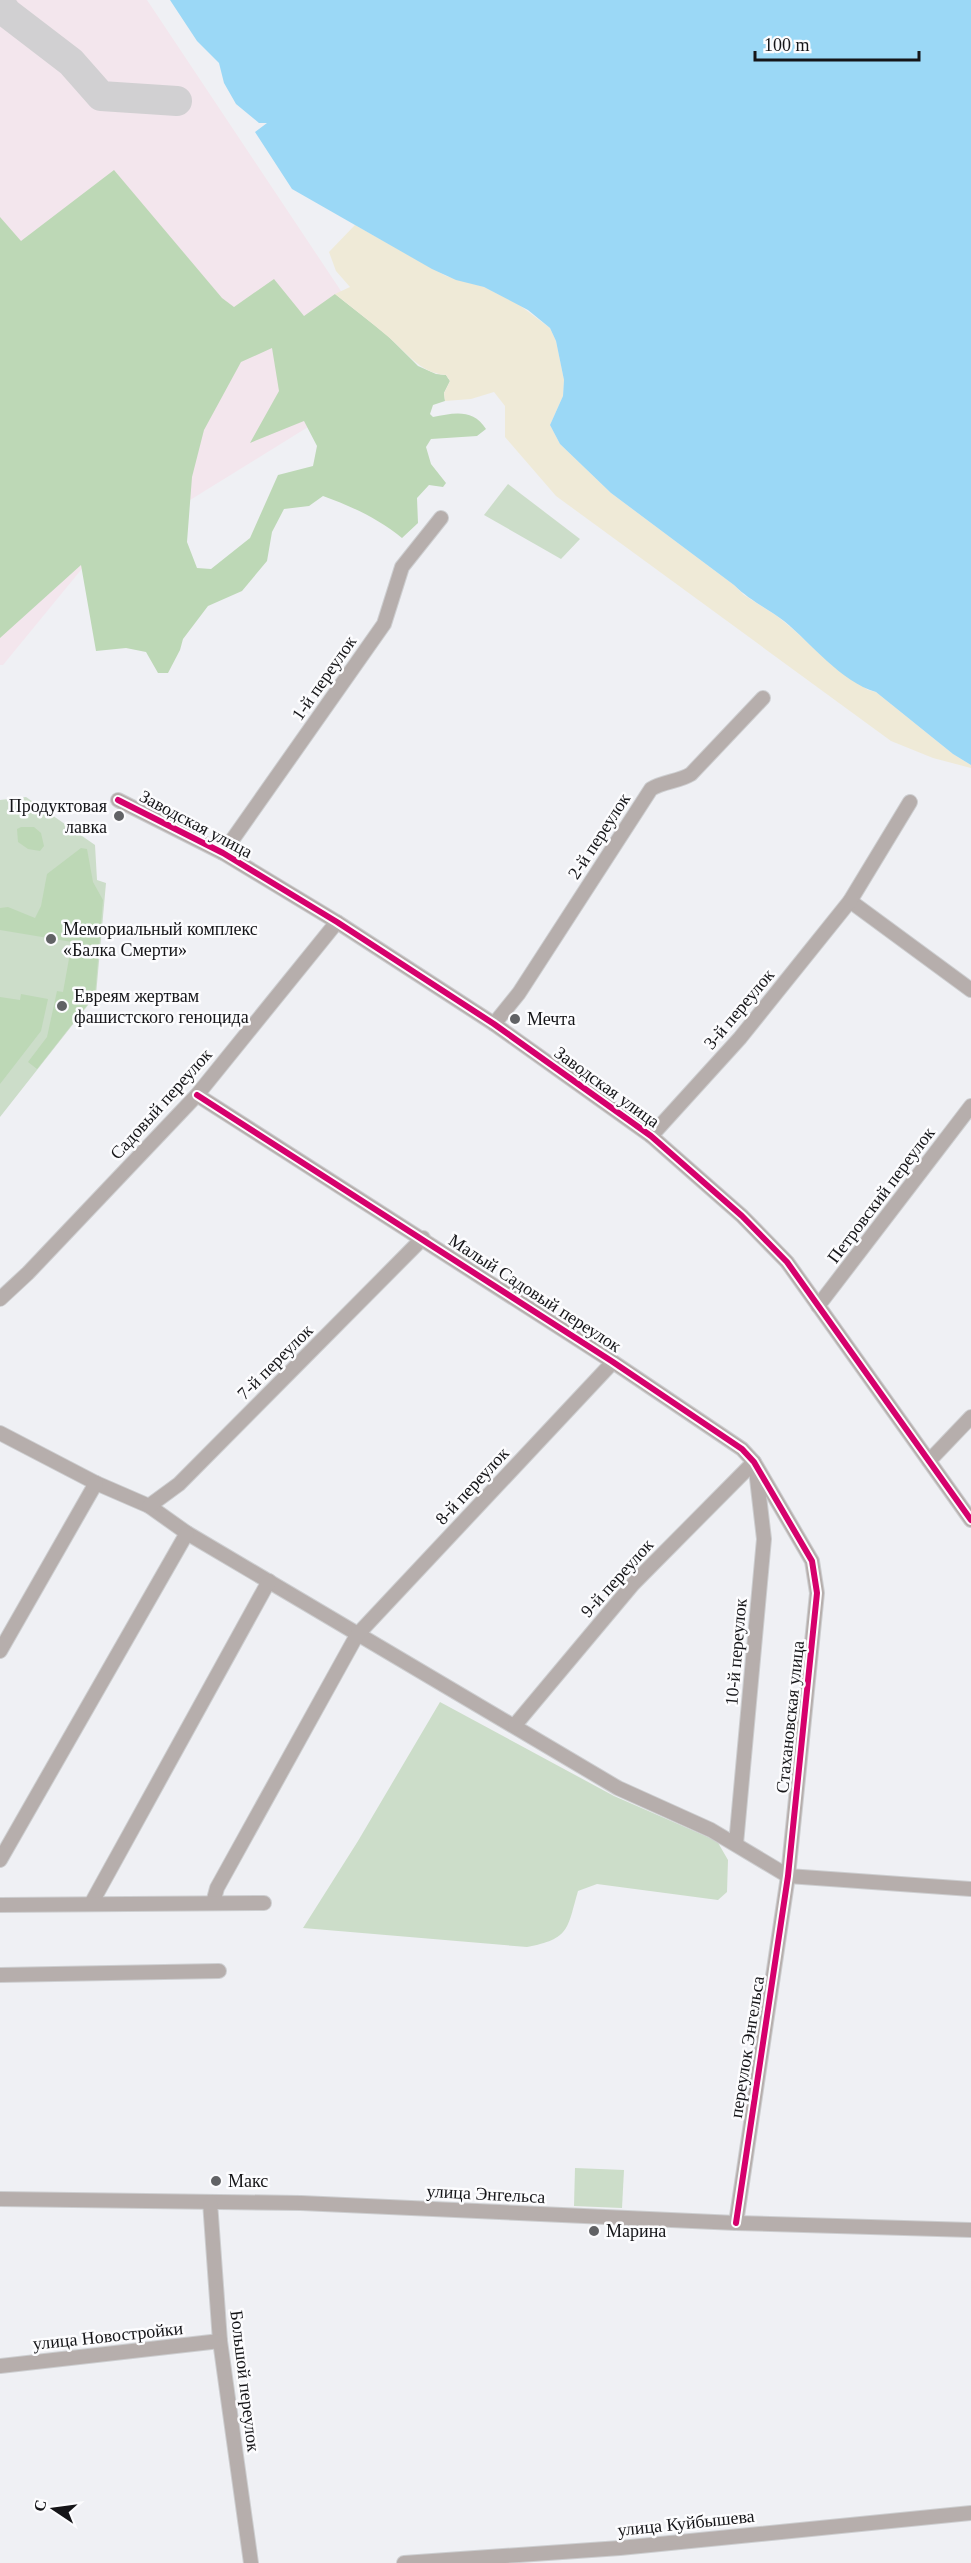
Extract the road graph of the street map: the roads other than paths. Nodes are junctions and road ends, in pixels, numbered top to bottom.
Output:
1 (441, 518) dead end
2 (762, 698) dead end
3 (118, 800) dead end
4 (910, 802) dead end
5 (223, 853) junction
6 (850, 901) junction
7 (337, 922) junction
8 (971, 990) edge
9 (494, 1024) junction
10 (197, 1095) junction
11 (971, 1106) edge
12 (651, 1136) junction
13 (423, 1238) junction
14 (0, 1299) edge
15 (818, 1306) junction
16 (613, 1362) junction
17 (971, 1417) edge
18 (0, 1433) edge
19 (928, 1461) junction
20 (754, 1462) junction
21 (96, 1483) junction
22 (149, 1506) junction
23 (971, 1520) edge
24 (187, 1533) junction
25 (812, 1561) joint
26 (269, 1581) junction
27 (357, 1635) junction
28 (0, 1651) edge
29 (515, 1725) junction
30 (736, 1844) junction
31 (0, 1860) edge
32 (788, 1876) junction
33 (971, 1889) edge
34 (213, 1903) junction
35 (264, 1903) dead end
36 (92, 1904) junction
37 (0, 1905) edge
38 (219, 1971) dead end
39 (0, 1975) edge
40 (0, 2199) edge
41 (210, 2202) junction
42 (736, 2223) junction
43 (971, 2230) edge
44 (220, 2341) junction
45 (0, 2366) edge
46 (971, 2513) edge
47 (251, 2563) edge
48 (404, 2563) edge

1 - 5 street, 1-й переулок
2 - 9 street, 2-й переулок
3 - 5 street, Заводская улица
4 - 6 street, 3-й переулок
5 - 7 street, Заводская улица
6 - 8 street
6 - 12 street, 3-й переулок
7 - 9 street, Заводская улица
7 - 10 street, Садовый переулок
9 - 12 street, Заводская улица
10 - 13 street, Малый Садовый переулок
10 - 14 street, Садовый переулок
11 - 15 street, Петровский переулок
12 - 15 street, Заводская улица
13 - 16 street, Малый Садовый переулок
13 - 22 street, 7-й переулок
15 - 19 street, Заводская улица
16 - 20 street, Малый Садовый переулок
16 - 27 street, 8-й переулок
17 - 19 street
18 - 21 street
19 - 23 street, Заводская улица
20 - 25 street, Малый Садовый переулок
20 - 29 street, 9-й переулок
20 - 30 street, 10-й переулок
21 - 22 street
21 - 28 street
22 - 24 street
24 - 26 street
24 - 31 street
25 - 32 street, Стахановская улица
26 - 27 street
26 - 36 street
27 - 29 street
27 - 34 street, 8-й переулок
29 - 30 street
30 - 32 street
32 - 33 street
32 - 42 street, переулок Энгельса
34 - 35 street
34 - 36 street
36 - 37 street
38 - 39 street
40 - 41 street, улица Энгельса
41 - 42 street, улица Энгельса
41 - 44 street, Большой переулок
42 - 43 street, улица Энгельса
44 - 45 street, улица Новостройки
44 - 47 street, Большой переулок
46 - 48 street, улица Куйбышева

